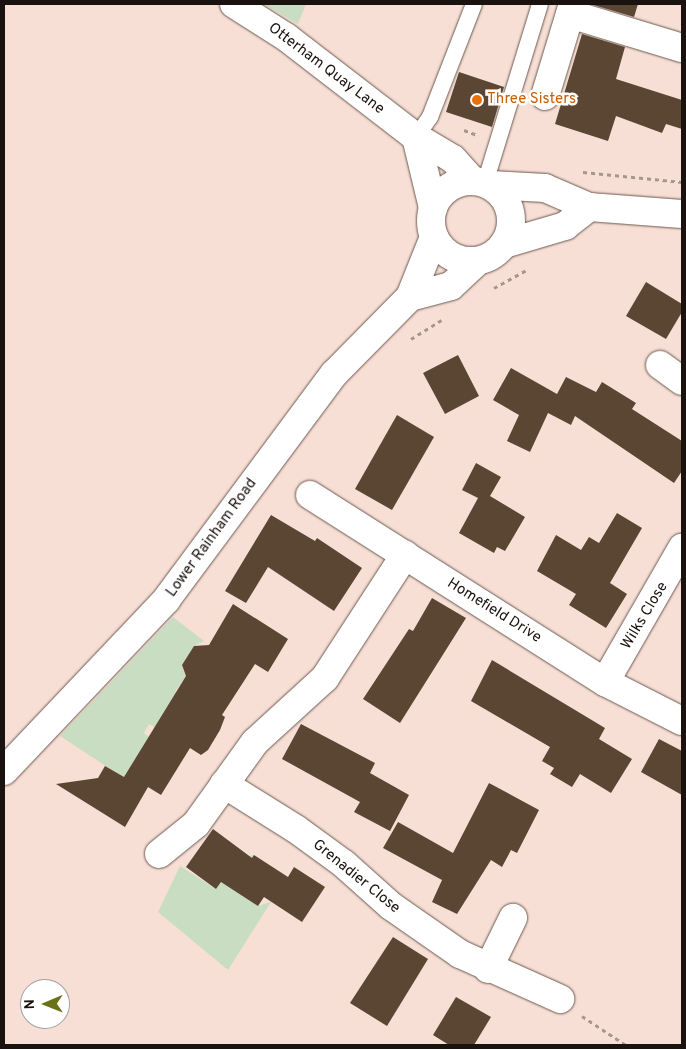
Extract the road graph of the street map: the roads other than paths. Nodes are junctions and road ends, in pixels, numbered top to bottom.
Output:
1 (234, 4) edge
2 (474, 4) edge
3 (540, 4) edge
4 (572, 9) edge
5 (682, 48) edge
6 (545, 96) dead end
7 (416, 137) junction
8 (483, 183) junction
9 (589, 206) junction
10 (433, 208) junction
11 (682, 214) edge
12 (434, 237) junction
13 (504, 244) junction
14 (478, 261) junction
15 (410, 297) junction
16 (660, 365) dead end
17 (682, 381) edge
18 (310, 495) dead end
19 (682, 548) edge
20 (405, 555) junction
21 (606, 682) junction
22 (682, 721) edge
23 (4, 771) edge
24 (224, 784) junction
25 (159, 854) dead end
26 (513, 918) dead end
27 (488, 968) junction
28 (560, 1000) road end

1 - 7 street, Otterham Quay Lane
2 - 7 lane
3 - 8 lane
4 - 5 street
4 - 6 street
7 - 8 street, Otterham Quay Lane
7 - 10 street
8 - 9 street
8 - 10 street
8 - 13 street
9 - 11 street
9 - 13 street
10 - 12 street
12 - 14 street
12 - 15 street, Lower Rainham Road
13 - 14 street
14 - 15 street
15 - 23 street, Lower Rainham Road
16 - 17 street
18 - 20 street, Homefield Drive
19 - 21 street, Wilks Close
20 - 21 street, Homefield Drive
20 - 24 street
21 - 22 street, Homefield Drive
24 - 25 street
24 - 27 street, Grenadier Close
26 - 27 street
27 - 28 street, Grenadier Close

